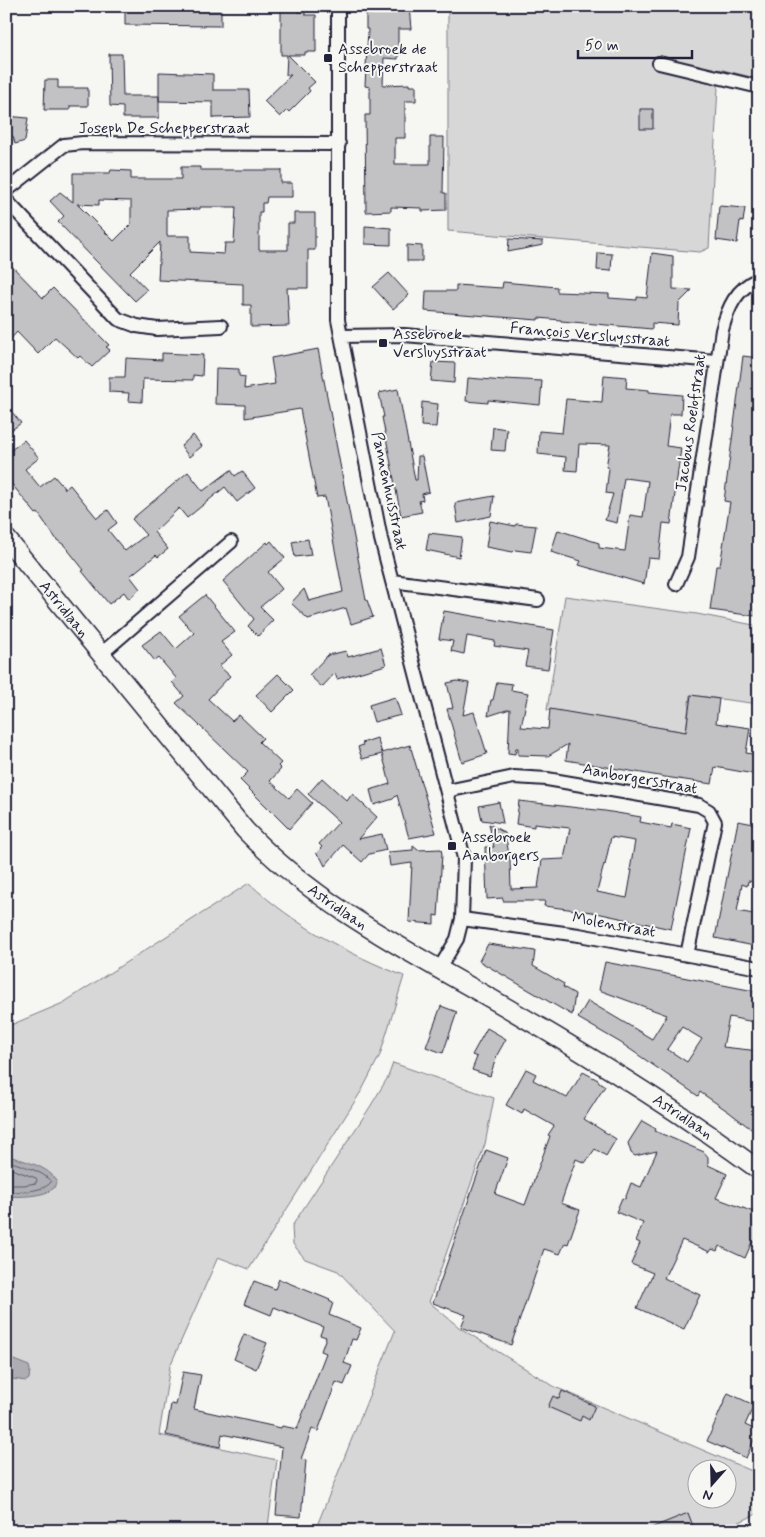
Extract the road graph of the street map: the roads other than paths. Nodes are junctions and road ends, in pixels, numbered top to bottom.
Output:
1 (338, 6) edge
2 (660, 62) dead end
3 (759, 87) edge
4 (339, 144) junction
5 (6, 191) edge
6 (6, 200) edge
7 (759, 279) edge
8 (221, 326) dead end
9 (342, 336) junction
10 (716, 361) junction
11 (6, 538) edge
12 (231, 542) dead end
13 (392, 581) junction
14 (676, 584) dead end
15 (538, 600) dead end
16 (101, 654) junction
17 (447, 791) junction
18 (462, 919) junction
19 (687, 955) junction
20 (759, 968) edge
21 (439, 969) junction
22 (759, 1170) edge

1 - 4 street, Pannenhuisstraat
2 - 3 street
4 - 5 street, Joseph De Schepperstraat
4 - 9 street, Pannenhuisstraat
6 - 8 street
7 - 10 street, Jacobus Roelofstraat
9 - 10 street, François Versluysstraat
9 - 13 street, Pannenhuisstraat
10 - 14 street, Jacobus Roelofstraat
11 - 16 main road, Astridlaan
12 - 16 street
13 - 15 street
13 - 17 street, Pannenhuisstraat
16 - 21 main road, Astridlaan
17 - 18 street, Pannenhuisstraat
17 - 19 street, Aanborgersstraat
18 - 19 street, Molenstraat
18 - 21 street, Pannenhuisstraat
19 - 20 street, Molenstraat
21 - 22 main road, Astridlaan

